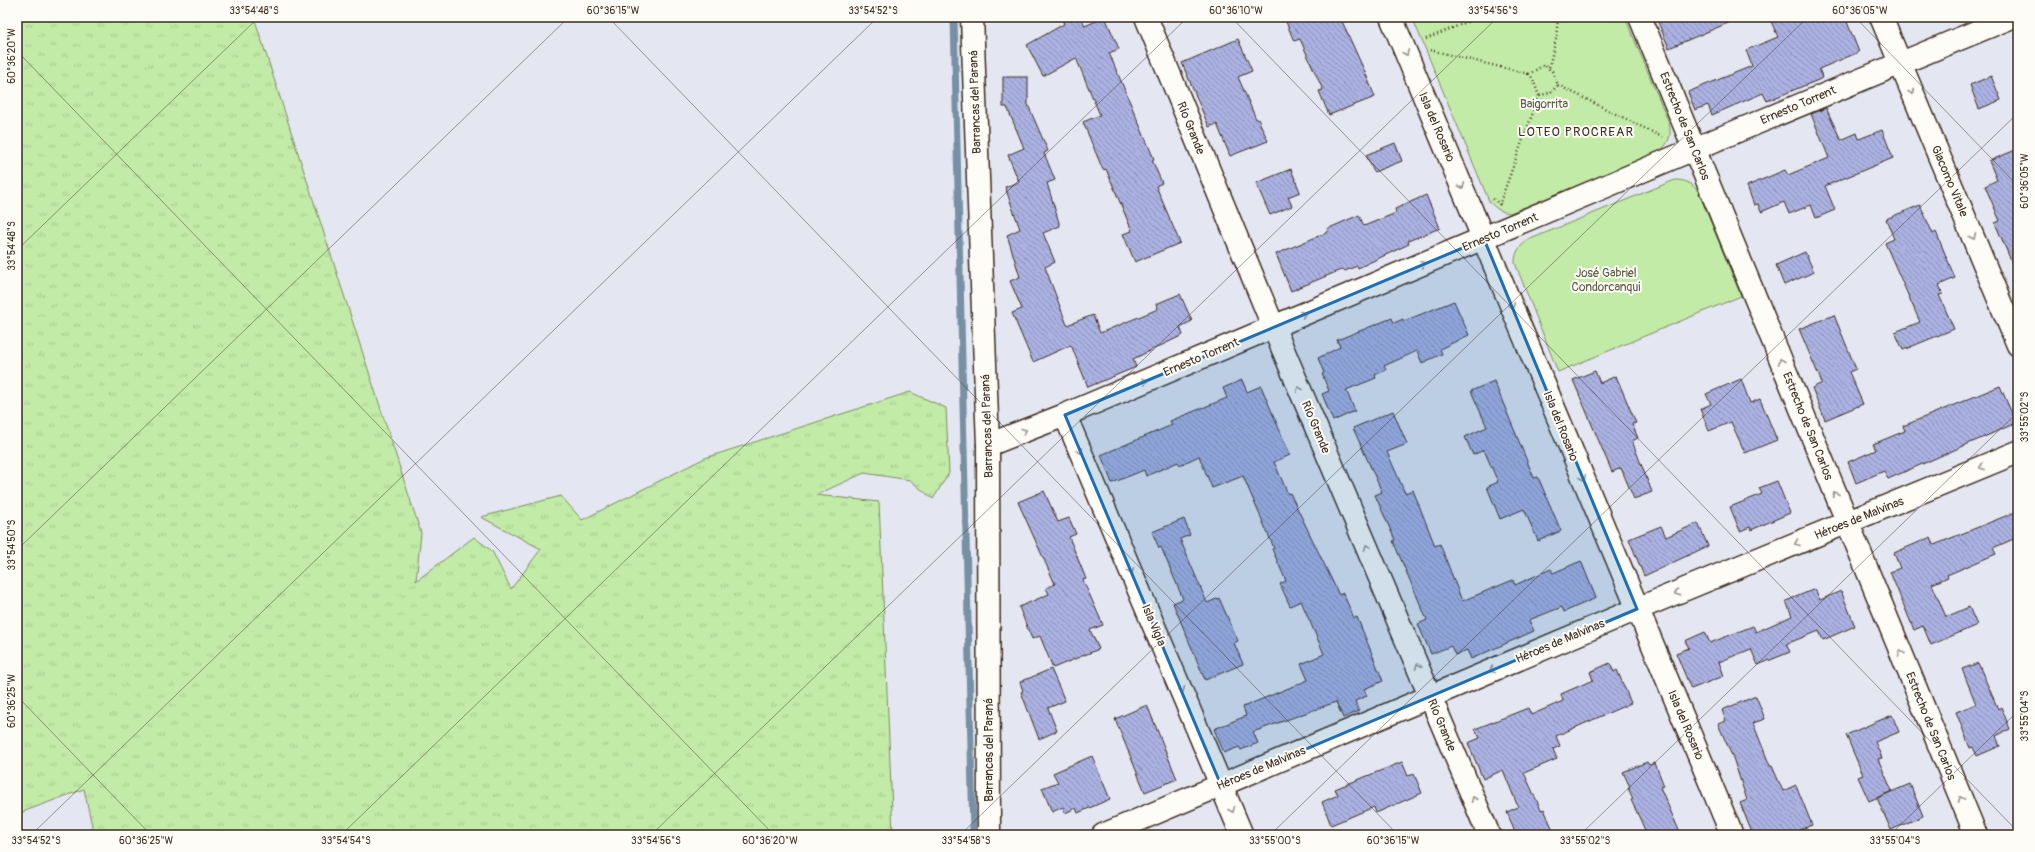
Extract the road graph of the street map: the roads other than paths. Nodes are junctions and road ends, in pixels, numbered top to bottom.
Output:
1 (1146, 17) edge
2 (1391, 17) edge
3 (1640, 17) edge
4 (1881, 17) edge
5 (2012, 17) edge
6 (976, 18) edge
7 (1900, 63) junction
8 (1694, 149) junction
9 (1484, 239) junction
10 (1273, 326) junction
11 (2018, 345) edge
12 (1065, 415) junction
13 (988, 445) junction
14 (2018, 452) edge
15 (1847, 523) junction
16 (1637, 609) junction
17 (1430, 696) junction
18 (1221, 785) junction
19 (990, 835) edge
20 (1103, 835) edge
21 (1242, 835) edge
22 (1489, 835) edge
23 (1732, 835) edge
24 (1976, 835) edge

1 - 10 street, Río Grande
2 -> 9 street, Isla del Rosario
3 - 8 street, Estrecho de San Carlos
4 - 7 street, Giacomo Vitale
5 - 7 street, Ernesto Torrent
6 - 13 street, Barrancas del Paraná
7 - 8 street, Ernesto Torrent
7 -> 11 street, Giacomo Vitale
8 - 9 street, Ernesto Torrent
15 -> 8 street, Estrecho de San Carlos
10 -> 9 street, Ernesto Torrent
9 -> 16 street, Isla del Rosario
12 -> 10 street, Ernesto Torrent
17 -> 10 street, Río Grande
13 -> 12 street, Ernesto Torrent
12 -> 18 street, Isla Vigía
13 - 19 street, Barrancas del Paraná
14 -> 15 street, Héroes de Malvinas
15 -> 16 street, Héroes de Malvinas
24 -> 15 street, Estrecho de San Carlos
16 -> 17 street, Héroes de Malvinas
16 - 23 street, Isla del Rosario
17 - 18 street, Héroes de Malvinas
22 -> 17 street, Río Grande
18 - 20 street, Héroes de Malvinas
18 -> 21 street, Isla Vigía

